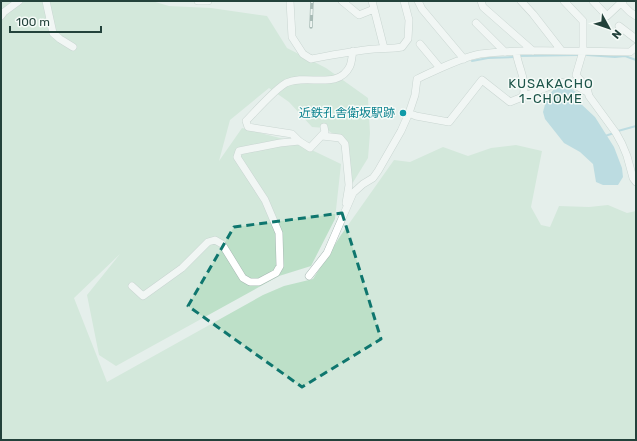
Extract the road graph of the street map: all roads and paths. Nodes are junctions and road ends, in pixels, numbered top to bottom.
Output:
1 (19, 1) edge
2 (46, 1) edge
3 (198, 1) edge
4 (208, 1) edge
5 (290, 1) edge
6 (342, 1) edge
7 (372, 1) edge
8 (404, 1) edge
9 (418, 1) edge
10 (481, 1) edge
11 (521, 1) edge
12 (564, 1) edge
13 (593, 1) edge
14 (622, 2) edge
15 (374, 9) junction
16 (635, 12) edge
17 (1, 16) edge
18 (476, 23) dead end
19 (619, 26) dead end
20 (636, 39) edge
21 (420, 44) dead end
22 (72, 47) dead end
23 (384, 48) junction
24 (561, 50) junction
25 (353, 51) junction
26 (533, 51) junction
27 (583, 51) junction
28 (634, 51) edge
29 (505, 52) junction
30 (516, 52) junction
31 (464, 59) junction
32 (440, 68) junction
33 (587, 92) junction
34 (525, 97) junction
35 (409, 113) junction
36 (324, 127) dead end
37 (322, 136) junction
38 (299, 141) junction
39 (634, 180) edge
40 (340, 224) junction
41 (309, 276) dead end
42 (132, 286) dead end

1 - 17 street
2 - 22 street
3 - 4 street
5 - 25 street
6 - 15 street
7 - 15 street
8 - 23 street
9 - 31 street
10 - 26 street
11 - 24 street
12 - 27 street
13 - 14 street
14 - 16 street
15 - 23 street
18 - 29 street
19 - 20 street
21 - 32 street
23 - 25 street
24 - 26 street
24 - 27 street
25 - 38 street
26 - 30 street
27 - 28 street
27 - 33 street
29 - 30 street
29 - 31 street
30 - 34 street
31 - 32 street
32 - 35 street
33 - 34 street
33 - 39 street
34 - 35 street
35 - 40 street
36 - 37 street
37 - 38 street
37 - 40 street
38 - 42 street
40 - 41 street

